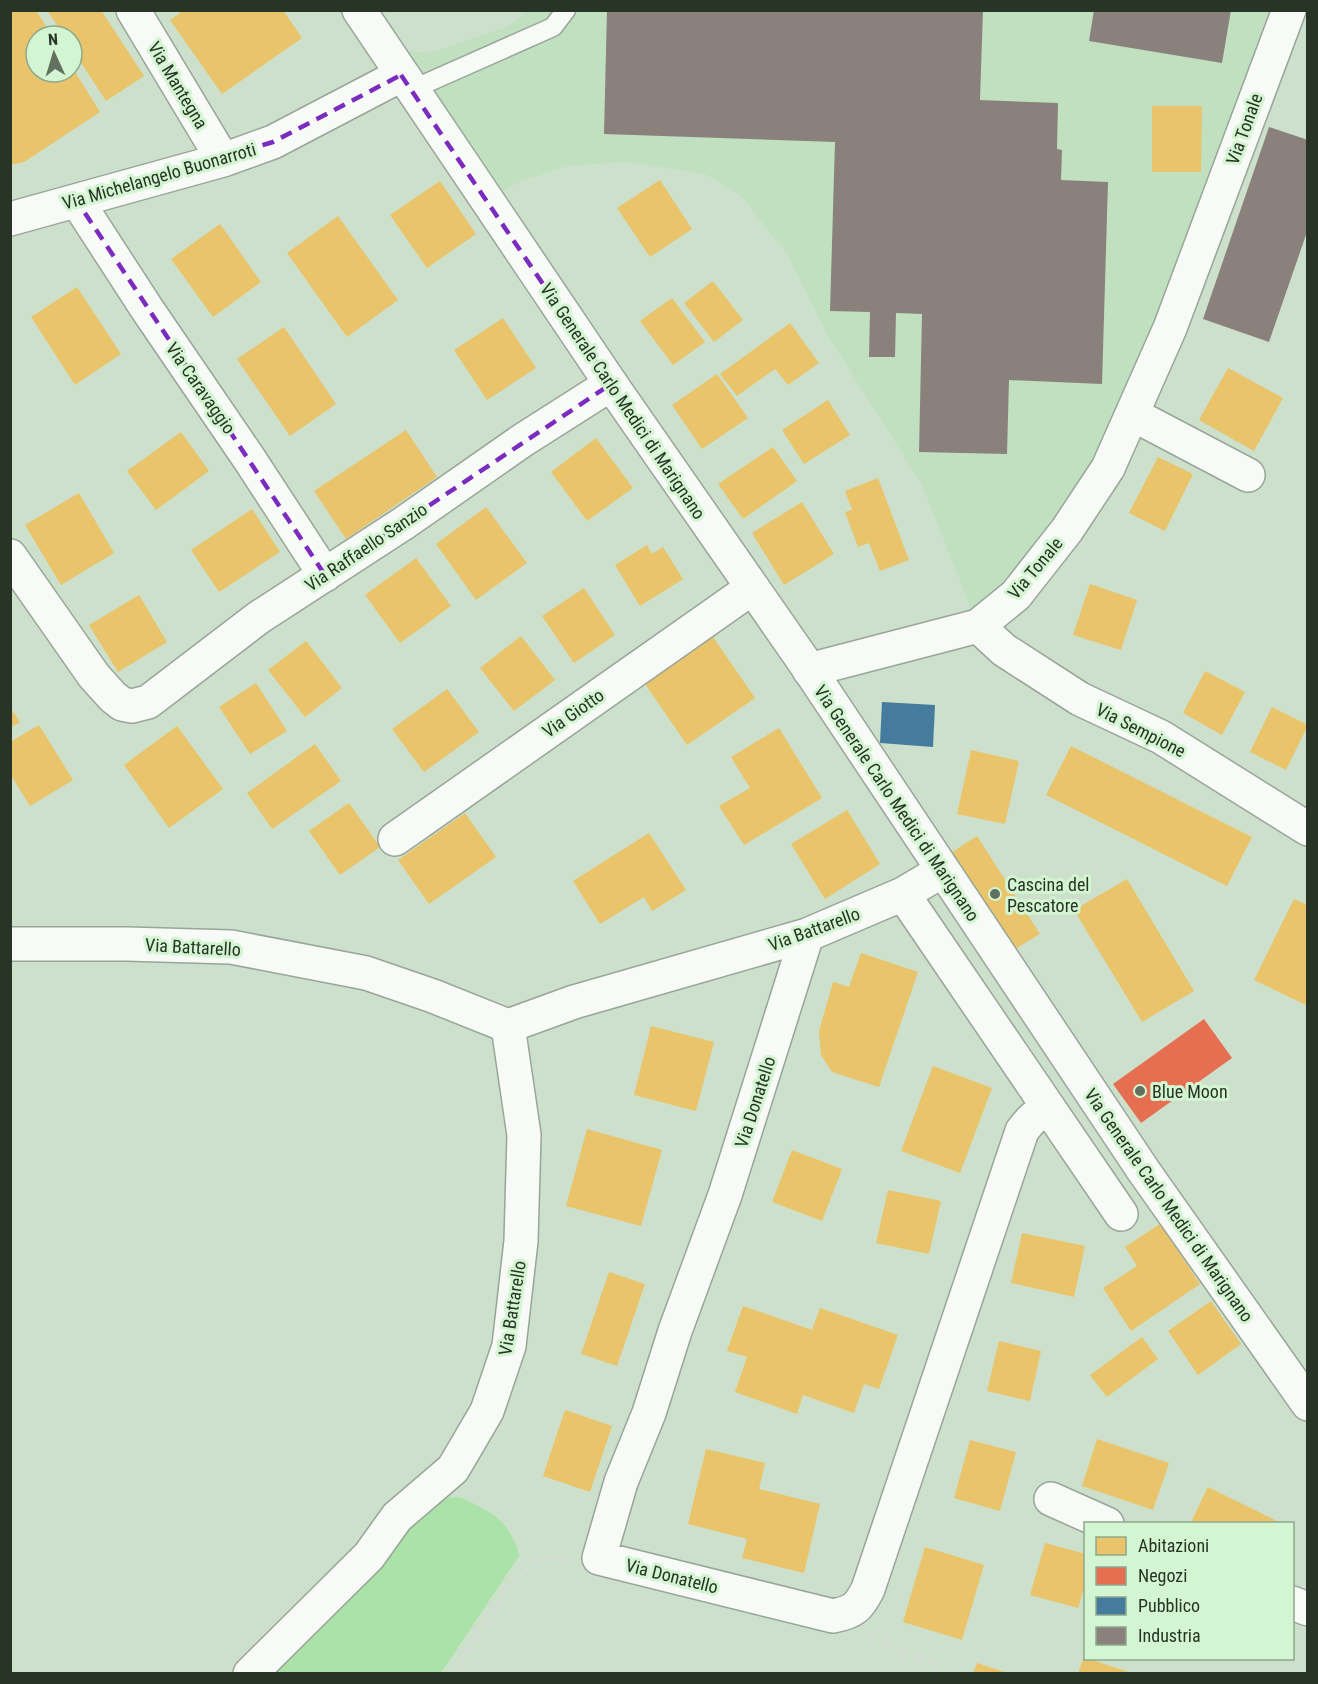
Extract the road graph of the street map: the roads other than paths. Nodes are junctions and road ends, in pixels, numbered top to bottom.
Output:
1 (133, 10) edge
2 (359, 10) edge
3 (566, 10) edge
4 (1289, 10) edge
5 (406, 82) junction
6 (223, 160) junction
7 (77, 201) junction
8 (10, 219) edge
9 (611, 384) junction
10 (1132, 414) junction
11 (1248, 474) dead end
12 (10, 556) edge
13 (325, 575) junction
14 (752, 588) junction
15 (978, 626) junction
16 (809, 670) junction
17 (1308, 829) edge
18 (395, 838) dead end
19 (942, 871) junction
20 (903, 894) junction
21 (807, 935) junction
22 (10, 944) edge
23 (508, 1026) junction
24 (1104, 1113) junction
25 (1056, 1119) junction
26 (1121, 1214) dead end
27 (1308, 1404) edge
28 (1051, 1499) dead end
29 (1103, 1522) edge
30 (1294, 1603) edge
31 (1308, 1609) edge
32 (250, 1674) edge

1 - 6 street, Via Mantegna
2 - 5 street, Via Generale Carlo Medici di Marignano
3 - 5 lane
4 - 10 street, Via Tonale
5 - 6 street, Via Michelangelo Buonarroti
5 - 9 street, Via Generale Carlo Medici di Marignano
6 - 7 street, Via Michelangelo Buonarroti
7 - 8 street, Via Michelangelo Buonarroti
7 - 13 street, Via Caravaggio
9 - 13 street, Via Raffaello Sanzio
9 - 14 street, Via Generale Carlo Medici di Marignano
10 - 11 street
10 - 15 street, Via Tonale
12 - 13 street, Via Raffaello Sanzio
14 - 16 street, Via Generale Carlo Medici di Marignano
14 - 18 street, Via Giotto
15 - 16 street, Via Tonale
15 - 17 street, Via Sempione
16 - 19 street, Via Generale Carlo Medici di Marignano
19 - 20 street, Via Battarello
19 - 24 street, Via Generale Carlo Medici di Marignano
20 - 21 street, Via Battarello
20 - 25 street
21 - 23 street, Via Battarello
21 - 25 street, Via Donatello
22 - 23 street, Via Battarello
23 - 32 street, Via Battarello
24 - 25 street
24 - 27 street, Via Generale Carlo Medici di Marignano
25 - 26 street
28 - 29 street
30 - 31 street

